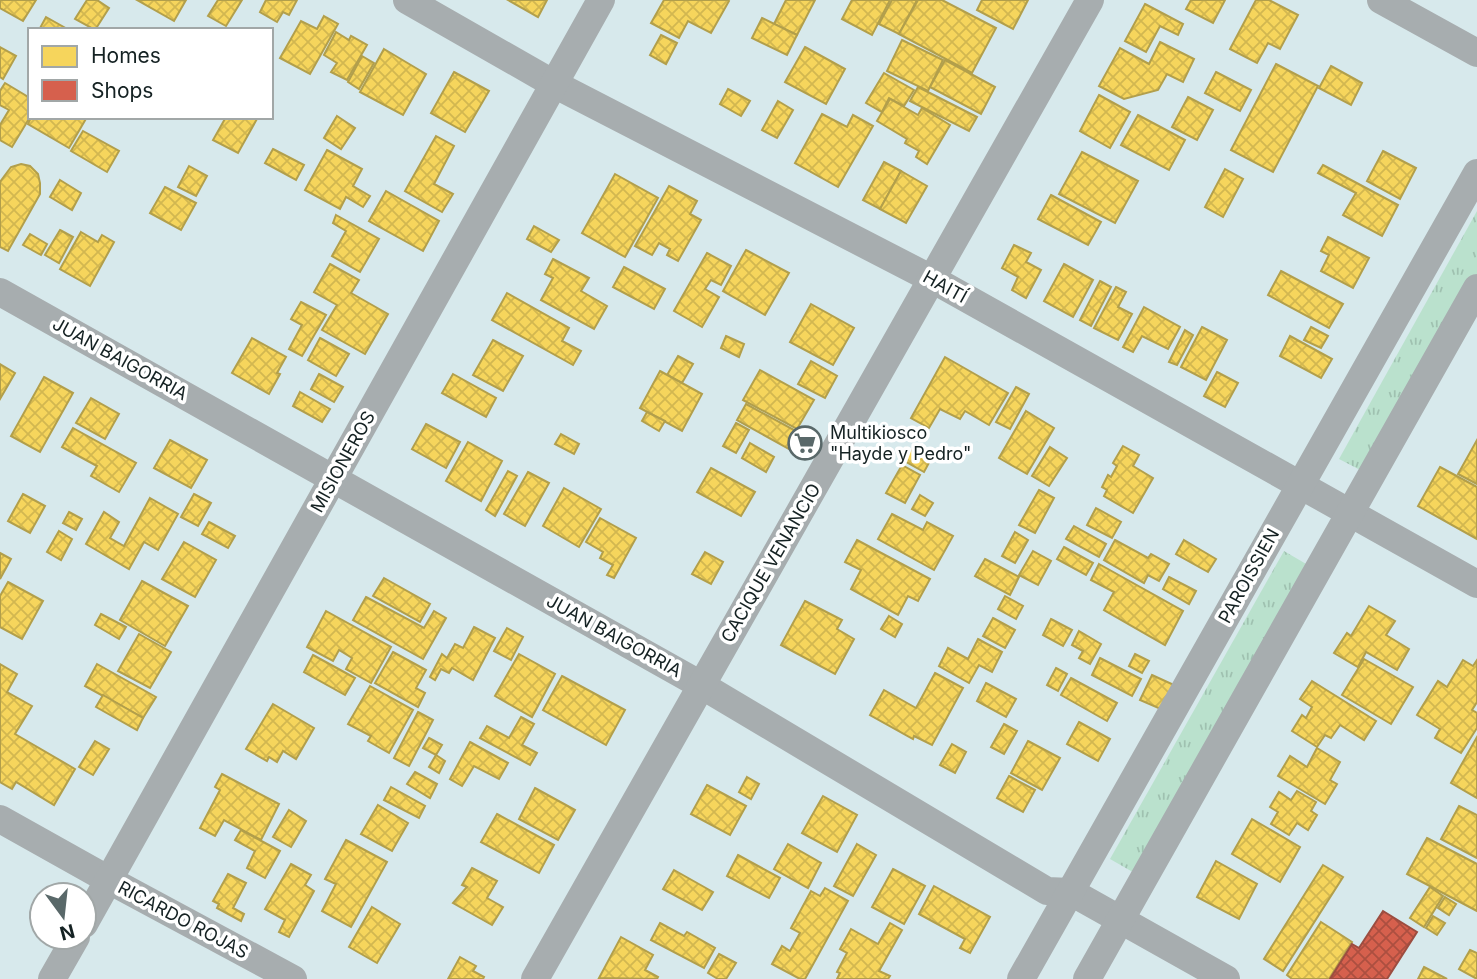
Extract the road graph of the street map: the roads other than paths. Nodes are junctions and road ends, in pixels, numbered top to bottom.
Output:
1 (407, 0) edge
2 (601, 0) edge
3 (1090, 0) edge
4 (1381, 0) edge
5 (1477, 53) edge
6 (554, 85) junction
7 (1477, 173) edge
8 (932, 279) junction
9 (1477, 288) edge
10 (0, 292) edge
11 (333, 478) junction
12 (1300, 485) junction
13 (1350, 513) junction
14 (1477, 584) edge
15 (701, 685) junction
16 (0, 819) edge
17 (109, 880) junction
18 (1071, 892) junction
19 (98, 899) edge
20 (1120, 920) junction
21 (68, 951) edge
22 (52, 979) edge
23 (293, 979) edge
24 (535, 979) edge
25 (1021, 979) edge
26 (1087, 979) edge
27 (1226, 979) edge

1 - 6 street, HAITÍ
2 - 6 street, MISIONEROS
3 - 8 street, CACIQUE VENANCIO
4 - 5 street
6 - 8 street, HAITÍ
6 - 11 street, MISIONEROS
7 - 12 street, PAROISSIEN
8 - 12 street, HAITÍ
8 - 15 street, CACIQUE VENANCIO
9 - 13 street
10 - 11 street, JUAN BAIGORRIA
11 - 15 street, JUAN BAIGORRIA
11 - 17 street, MISIONEROS
12 - 13 street, HAITÍ
12 - 18 street, PAROISSIEN
13 - 14 street, HAITÍ
13 - 20 street
15 - 18 street, JUAN BAIGORRIA
15 - 24 street, CACIQUE VENANCIO
16 - 17 street, RICARDO ROJAS
17 - 19 street, MISIONEROS
17 - 23 street, RICARDO ROJAS
18 - 20 street, JUAN BAIGORRIA
18 - 25 street, PAROISSIEN
20 - 26 street
20 - 27 street, JUAN BAIGORRIA
21 - 22 street

